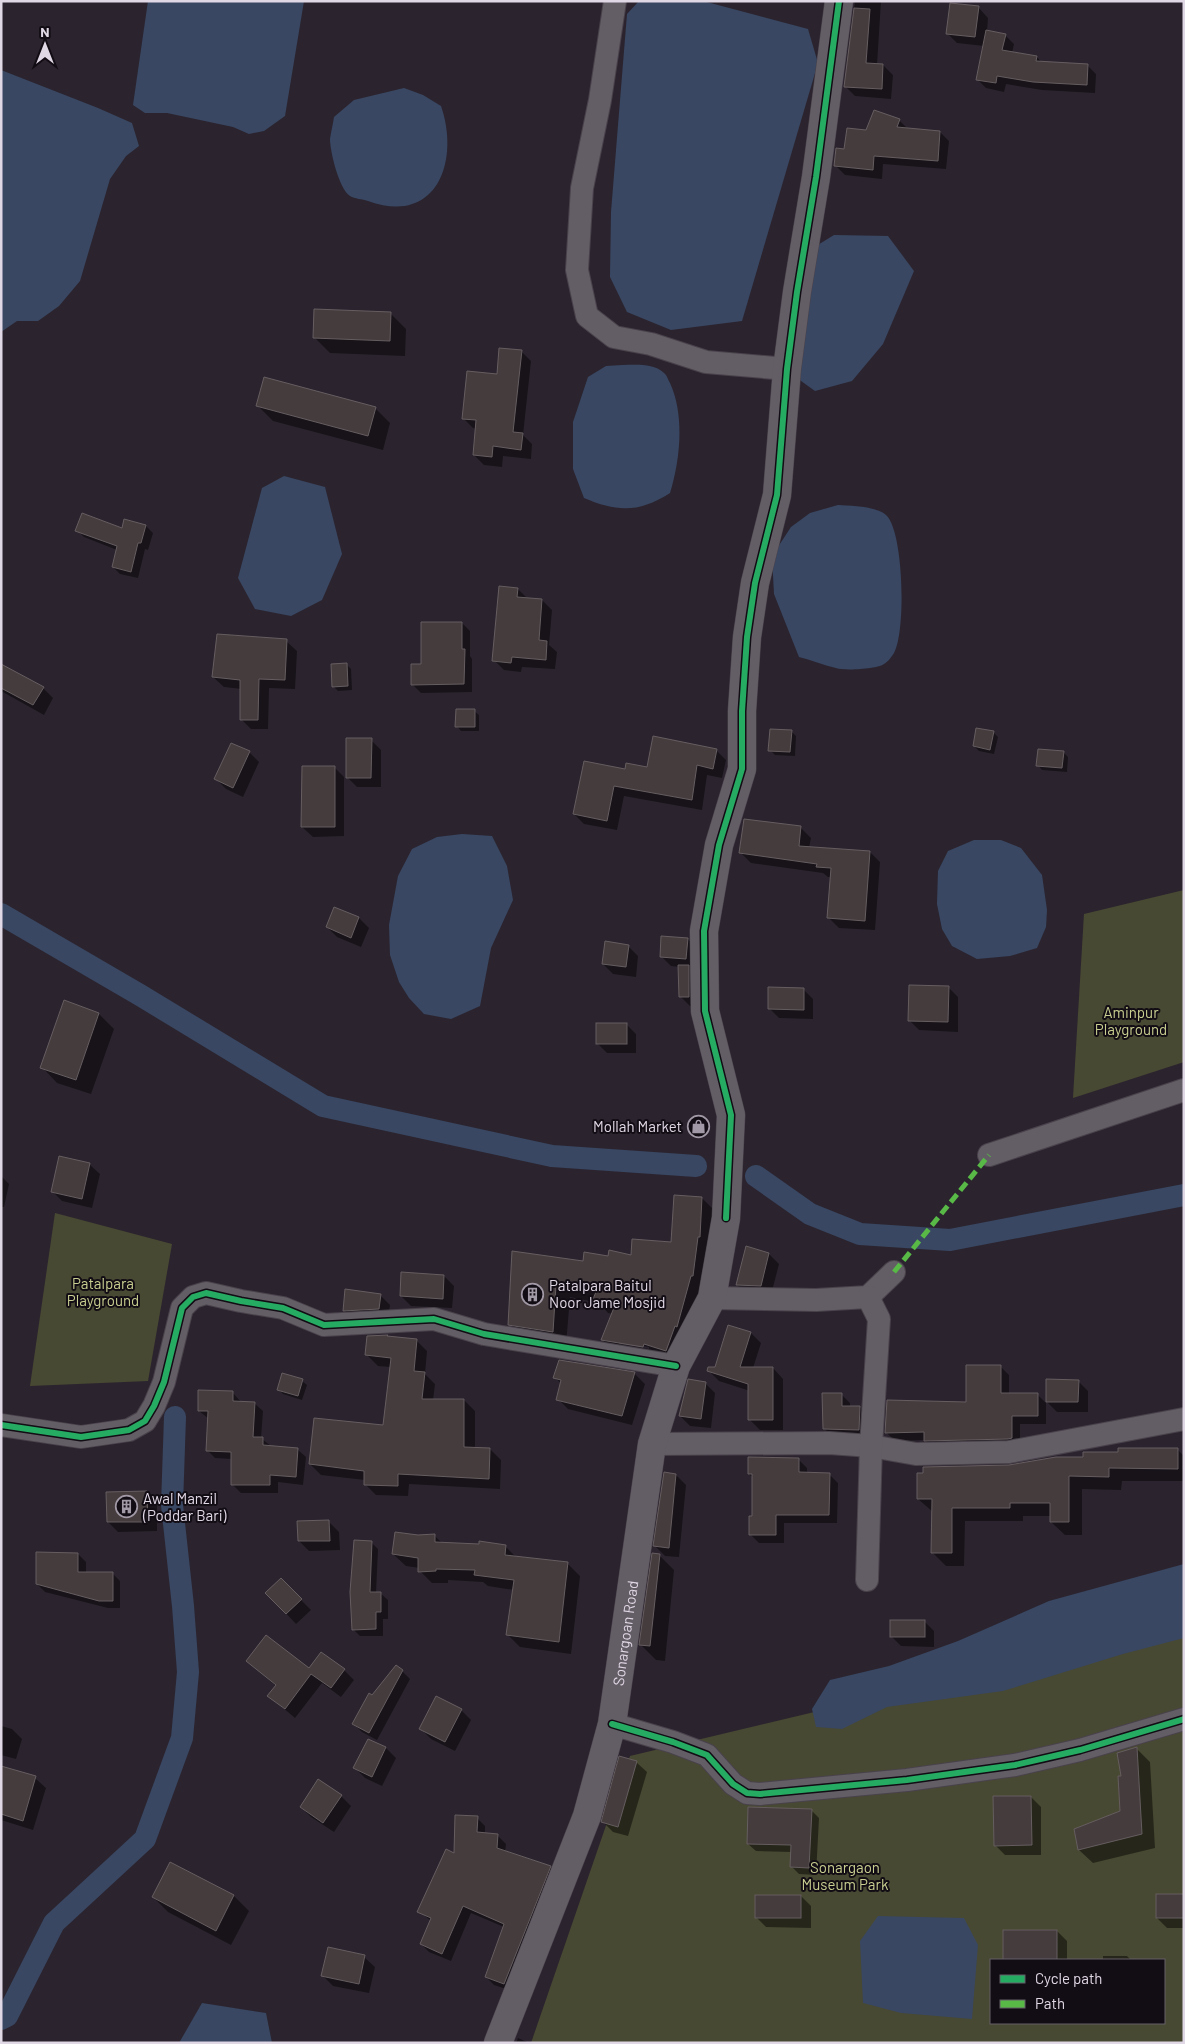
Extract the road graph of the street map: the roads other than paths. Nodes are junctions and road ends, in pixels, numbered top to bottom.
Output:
1 (615, 1) edge
2 (839, 1) edge
3 (787, 369) junction
4 (1184, 1090) edge
5 (989, 1155) dead end
6 (894, 1272) dead end
7 (868, 1297) junction
8 (712, 1298) junction
9 (676, 1366) junction
10 (1184, 1419) edge
11 (1, 1425) edge
12 (652, 1444) junction
13 (871, 1446) junction
14 (867, 1580) dead end
15 (1184, 1719) edge
16 (612, 1724) junction
17 (498, 2043) edge

1 - 3 street
2 - 3 street, Sonargoan Road
3 - 8 street, Sonargoan Road
4 - 5 street
6 - 7 street
7 - 8 street
7 - 13 street
8 - 9 street, Sonargoan Road
9 - 11 street
9 - 12 street, Sonargoan Road
10 - 13 street
12 - 13 street
12 - 16 street, Sonargoan Road
13 - 14 street
15 - 16 street
16 - 17 street, Sonargoan Road

